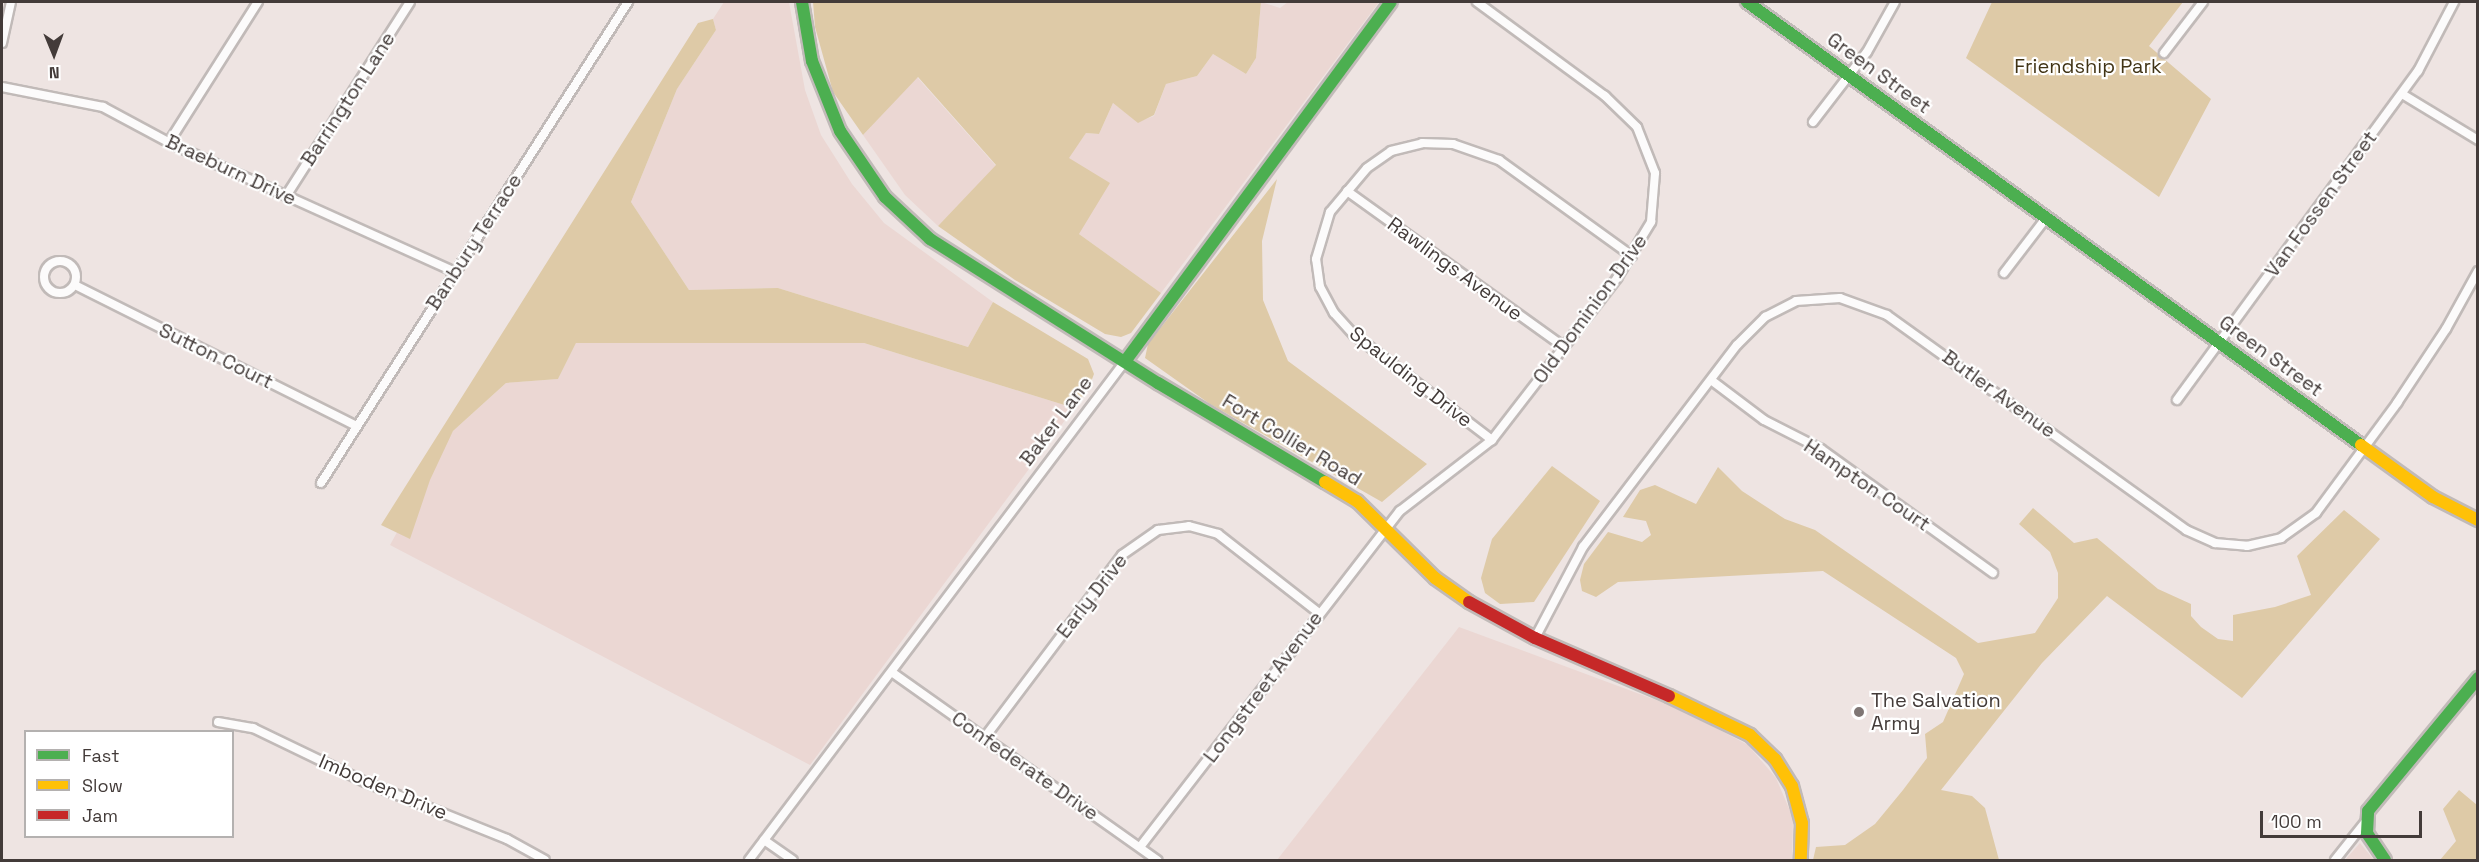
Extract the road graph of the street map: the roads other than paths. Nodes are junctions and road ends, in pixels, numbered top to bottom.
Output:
1 (11, 2) edge
2 (258, 2) edge
3 (410, 2) edge
4 (628, 2) edge
5 (802, 2) edge
6 (1391, 2) edge
7 (1478, 2) edge
8 (1748, 2) edge
9 (1895, 2) edge
10 (2203, 2) edge
11 (2454, 2) edge
12 (2, 42) edge
13 (2164, 53) dead end
14 (1850, 75) junction
15 (2, 87) edge
16 (2402, 94) junction
17 (1813, 122) dead end
18 (2478, 140) edge
19 (168, 142) junction
20 (1347, 191) junction
21 (286, 196) junction
22 (2046, 218) junction
23 (1632, 256) junction
24 (2478, 271) edge
25 (455, 272) junction
26 (2004, 273) dead end
27 (75, 285) dead end
28 (2220, 343) junction
29 (1564, 347) junction
30 (1126, 360) junction
31 (1711, 380) junction
32 (2176, 400) dead end
33 (357, 426) junction
34 (1492, 440) junction
35 (2366, 448) junction
36 (321, 483) dead end
37 (2478, 520) edge
38 (1387, 527) junction
39 (1993, 573) dead end
40 (1319, 613) junction
41 (1534, 638) junction
42 (893, 673) junction
43 (2478, 678) edge
44 (218, 722) dead end
45 (985, 737) junction
46 (2366, 822) junction
47 (764, 840) junction
48 (1140, 847) junction
49 (545, 861) edge
50 (749, 861) edge
51 (792, 861) edge
52 (1157, 861) edge
53 (1801, 861) edge
54 (2335, 861) edge
55 (2385, 861) edge

1 - 12 street
2 - 19 street
3 - 21 street, Barrington Lane
4 - 25 street, Banbury Terrace
5 - 30 street, Fort Collier Road
6 - 30 street, Baker Lane
7 - 23 street, Old Dominion Drive
8 - 14 street, Green Street
9 - 14 street
10 - 13 street
11 - 16 street, Van Fossen Street
14 - 17 street
14 - 22 street, Green Street
15 - 19 street, Braeburn Drive
16 - 18 street
16 - 28 street, Van Fossen Street
19 - 21 street, Braeburn Drive
20 - 23 street, Spaulding Drive
20 - 29 street, Rawlings Avenue
20 - 34 street, Spaulding Drive
21 - 25 street, Braeburn Drive
22 - 26 street
22 - 28 street, Green Street
23 - 29 street, Old Dominion Drive
24 - 35 street, Butler Avenue
25 - 33 street, Banbury Terrace
27 - 33 street, Sutton Court
28 - 32 street, Van Fossen Street
28 - 35 street, Green Street
29 - 34 street, Old Dominion Drive
30 - 38 street, Fort Collier Road
30 - 42 street, Baker Lane
31 - 35 street, Butler Avenue
31 - 39 street, Hampton Court
31 - 41 street, Butler Avenue
33 - 36 street, Banbury Terrace
34 - 38 street, Old Dominion Drive
35 - 37 street, Green Street
38 - 40 street, Longstreet Avenue
38 - 41 street, Fort Collier Road
40 - 45 street, Early Drive
40 - 48 street, Longstreet Avenue
41 - 53 street, Fort Collier Road
42 - 45 street, Confederate Drive
42 - 47 street, Baker Lane
43 - 46 street
44 - 49 street, Imboden Drive
45 - 48 street, Confederate Drive
46 - 54 street
46 - 55 street
47 - 50 street, Baker Lane
47 - 51 street
48 - 52 street, Confederate Drive

